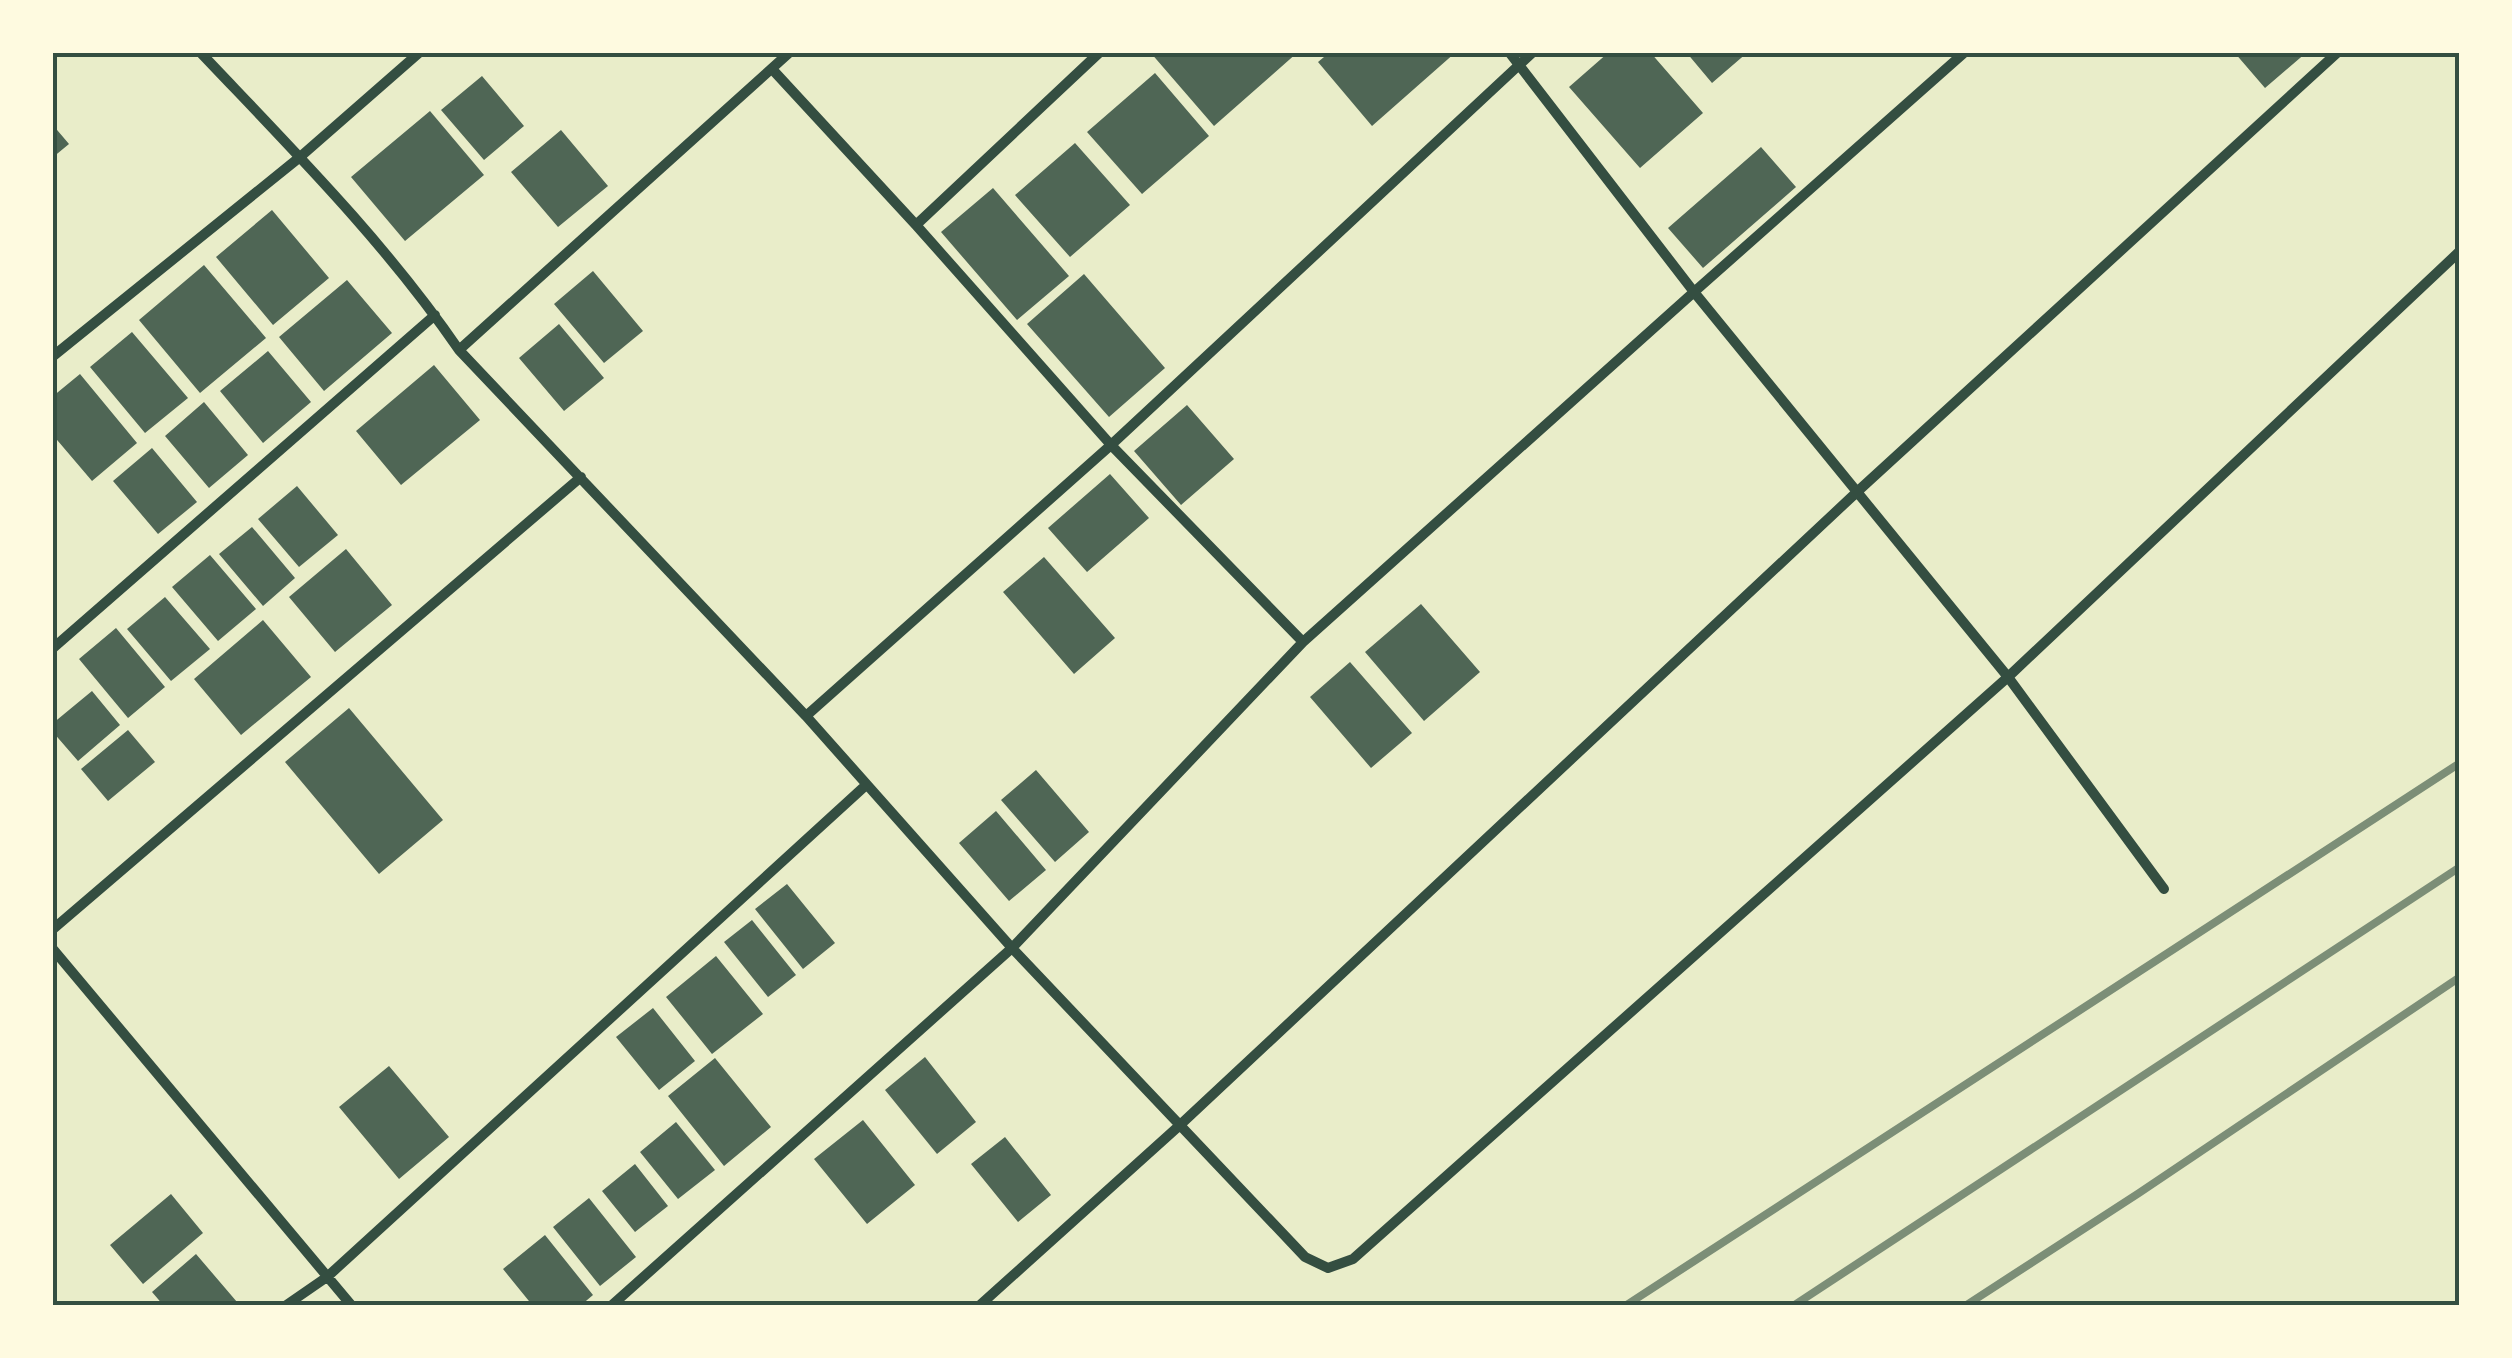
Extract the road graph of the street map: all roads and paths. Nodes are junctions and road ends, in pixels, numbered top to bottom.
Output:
1 (200, 52) edge
2 (420, 52) edge
3 (790, 52) edge
4 (1100, 52) edge
5 (1509, 52) edge
6 (1532, 52) edge
7 (1965, 52) edge
8 (2338, 52) edge
9 (1520, 64) junction
10 (772, 69) junction
11 (300, 156) junction
12 (916, 225) junction
13 (2460, 251) edge
14 (1694, 292) junction
15 (434, 315) junction
16 (459, 350) junction
17 (52, 357) edge
18 (1111, 445) junction
19 (581, 477) junction
20 (1858, 491) junction
21 (1303, 642) junction
22 (52, 649) edge
23 (2008, 677) junction
24 (806, 716) junction
25 (865, 786) junction
26 (2164, 888) dead end
27 (52, 930) edge
28 (52, 948) edge
29 (1012, 948) junction
30 (1180, 1126) junction
31 (327, 1277) junction
32 (285, 1306) edge
33 (352, 1306) edge
34 (611, 1306) edge
35 (979, 1306) edge

1 - 11 street
2 - 11 street
3 - 10 street
4 - 12 street
5 - 9 street
6 - 9 street
7 - 14 street
8 - 20 street
9 - 14 street
9 - 18 street
10 - 12 street
10 - 16 street
11 - 15 street
11 - 17 street
12 - 18 street
13 - 23 street
14 - 20 street
14 - 21 street
15 - 16 street
15 - 22 street
16 - 19 street
18 - 21 street
18 - 24 street
19 - 24 street
19 - 27 street
20 - 23 street
20 - 30 street
21 - 29 street
23 - 26 street
23 - 30 street
24 - 25 street
25 - 29 street
25 - 31 street
28 - 31 street
29 - 30 street
29 - 34 street
30 - 35 street
31 - 32 street
31 - 33 street

